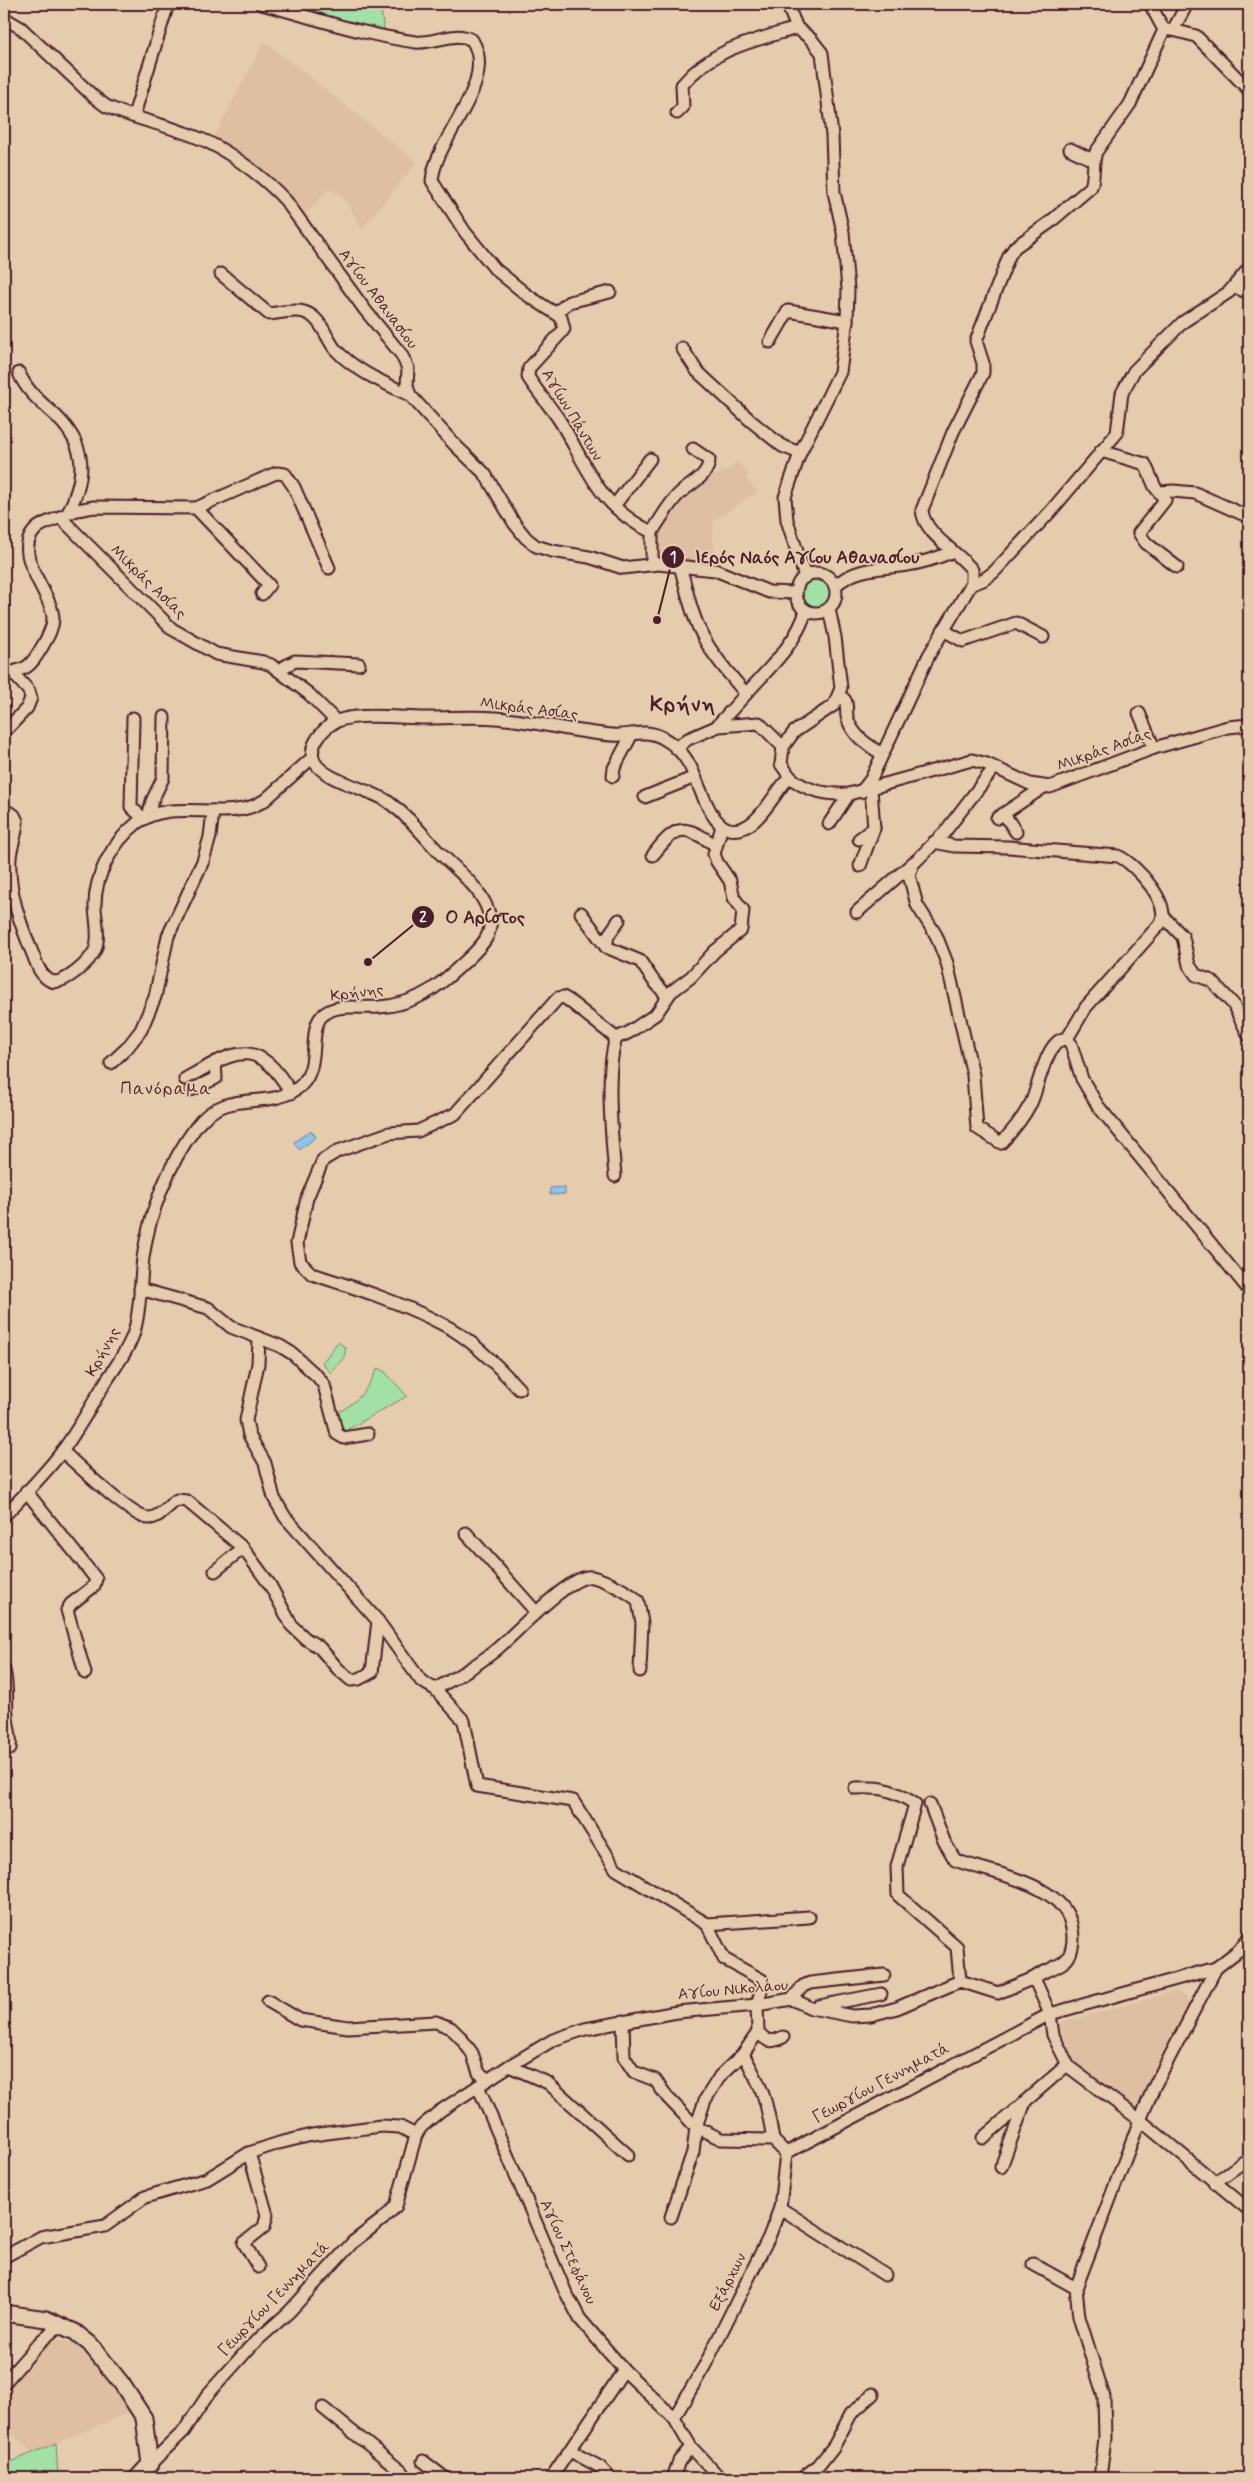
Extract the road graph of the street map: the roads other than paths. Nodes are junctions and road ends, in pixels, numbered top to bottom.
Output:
1 (168, 4) edge
2 (261, 4) edge
3 (787, 4) edge
4 (1150, 4) edge
5 (1187, 4) edge
6 (4, 18) edge
7 (797, 28) junction
8 (1168, 30) junction
9 (1249, 90) edge
10 (678, 113) dead end
11 (134, 115) junction
12 (1070, 149) dead end
13 (1093, 160) junction
14 (1249, 268) edge
15 (221, 274) dead end
16 (1234, 287) junction
17 (610, 292) dead end
18 (1249, 293) edge
19 (557, 312) junction
20 (847, 321) junction
21 (770, 342) dead end
22 (682, 348) dead end
23 (19, 373) dead end
24 (410, 395) junction
25 (692, 449) dead end
26 (1101, 451) junction
27 (800, 453) junction
28 (650, 459) dead end
29 (1161, 492) junction
30 (614, 506) junction
31 (196, 508) junction
32 (64, 516) junction
33 (1249, 518) edge
34 (652, 532) junction
35 (952, 552) junction
36 (652, 564) junction
37 (680, 566) junction
38 (1177, 567) dead end
39 (329, 568) dead end
40 (805, 577) junction
41 (972, 584) junction
42 (835, 586) junction
43 (796, 593) junction
44 (262, 594) dead end
45 (828, 609) junction
46 (806, 611) junction
47 (943, 630) junction
48 (1043, 637) dead end
49 (359, 664) dead end
50 (278, 670) junction
51 (8, 673) edge
52 (746, 694) junction
53 (839, 696) junction
54 (1139, 713) dead end
55 (133, 718) dead end
56 (164, 718) dead end
57 (336, 721) junction
58 (1249, 725) edge
59 (719, 726) junction
60 (4, 732) edge
61 (632, 734) junction
62 (783, 747) junction
63 (676, 748) junction
64 (1154, 748) junction
65 (882, 754) junction
66 (313, 756) junction
67 (994, 768) junction
68 (613, 776) dead end
69 (695, 777) junction
70 (790, 777) junction
71 (1044, 787) junction
72 (866, 791) junction
73 (849, 794) junction
74 (645, 797) dead end
75 (4, 810) edge
76 (213, 811) junction
77 (146, 818) junction
78 (829, 824) dead end
79 (722, 826) junction
80 (874, 828) junction
81 (1016, 832) dead end
82 (860, 839) dead end
83 (934, 842) junction
84 (716, 845) junction
85 (653, 855) dead end
86 (917, 860) junction
87 (860, 866) dead end
88 (857, 912) dead end
89 (581, 913) dead end
90 (1164, 917) junction
91 (619, 920) dead end
92 (606, 947) junction
93 (667, 996) junction
94 (1249, 1036) edge
95 (616, 1038) junction
96 (1067, 1039) junction
97 (215, 1062) junction
98 (111, 1063) dead end
99 (185, 1079) dead end
100 (191, 1090) dead end
101 (291, 1092) junction
102 (615, 1176) dead end
103 (140, 1289) junction
104 (1249, 1290) edge
105 (259, 1338) junction
106 (519, 1389) dead end
107 (368, 1434) dead end
108 (62, 1451) junction
109 (26, 1491) junction
110 (4, 1516) edge
111 (466, 1533) dead end
112 (243, 1548) junction
113 (215, 1571) dead end
114 (536, 1612) junction
115 (378, 1621) junction
116 (4, 1670) edge
117 (640, 1671) dead end
118 (85, 1673) dead end
119 (435, 1689) junction
120 (10, 1749) dead end
121 (855, 1788) dead end
122 (930, 1804) dead end
123 (809, 1917) dead end
124 (707, 1924) junction
125 (1249, 1937) edge
126 (1216, 1968) junction
127 (884, 1975) dead end
128 (1034, 1978) junction
129 (960, 1982) junction
130 (881, 1994) dead end
131 (792, 1998) junction
132 (268, 2001) dead end
133 (757, 2005) junction
134 (811, 2008) junction
135 (1050, 2014) junction
136 (623, 2021) junction
137 (758, 2032) junction
138 (783, 2037) dead end
139 (743, 2054) junction
140 (1067, 2065) junction
141 (508, 2066) junction
142 (488, 2079) junction
143 (478, 2086) junction
144 (1025, 2101) junction
145 (1140, 2120) junction
146 (696, 2127) junction
147 (416, 2135) junction
148 (983, 2138) dead end
149 (773, 2140) junction
150 (249, 2153) junction
151 (786, 2153) junction
152 (628, 2155) dead end
153 (1249, 2158) edge
154 (1001, 2167) dead end
155 (1214, 2183) junction
156 (780, 2208) junction
157 (1249, 2210) edge
158 (672, 2217) dead end
159 (4, 2257) edge
160 (1033, 2264) dead end
161 (258, 2267) dead end
162 (885, 2274) dead end
163 (1076, 2288) junction
164 (4, 2313) edge
165 (61, 2324) junction
166 (624, 2370) junction
167 (4, 2383) edge
168 (873, 2394) dead end
169 (323, 2408) dead end
170 (674, 2418) junction
171 (691, 2447) junction
172 (570, 2451) junction
173 (423, 2461) dead end
174 (150, 2464) junction
175 (137, 2478) edge
176 (406, 2478) edge
177 (445, 2478) edge
178 (550, 2478) edge
179 (610, 2478) edge
180 (673, 2478) edge
181 (720, 2478) edge
182 (802, 2478) edge
183 (1100, 2478) edge

1 - 11 street
2 - 19 street
3 - 7 street
4 - 8 street
5 - 8 street
6 - 11 street, Αγίου Αθανασίου
7 - 10 street
7 - 20 street
8 - 9 street
8 - 13 street
11 - 24 street, Αγίου Αθανασίου
12 - 13 street
13 - 35 street
14 - 16 street
15 - 24 street
16 - 18 street
16 - 26 street
17 - 19 street
19 - 30 street, Αγίων Πάντων
20 - 21 street
20 - 27 street
22 - 27 street
23 - 32 street
24 - 36 street
25 - 34 street
26 - 29 street
26 - 41 street
27 - 40 street
28 - 30 street
29 - 33 street
29 - 38 street
30 - 34 street, Αγίων Πάντων
31 - 32 street
31 - 39 street
31 - 44 street
32 - 50 street, Μικράς Ασίας
32 - 51 street
34 - 36 street
35 - 41 street
35 - 42 street
36 - 37 street
37 - 43 street
37 - 52 street
40 - 42 street
40 - 43 street
41 - 47 street
42 - 45 street
43 - 46 street
45 - 46 street
45 - 53 street
46 - 52 street
47 - 48 street
47 - 65 street
49 - 50 street
50 - 57 street, Μικράς Ασίας
51 - 60 street
52 - 59 street
53 - 62 street
53 - 65 street
54 - 64 street
55 - 77 street
56 - 77 street
57 - 61 street, Μικράς Ασίας
57 - 66 street
58 - 64 street, Μικράς Ασίας
59 - 62 street
59 - 63 street
61 - 63 street, Μικράς Ασίας
61 - 68 street
62 - 70 street
63 - 69 street, Μικράς Ασίας
64 - 71 street, Μικράς Ασίας
65 - 72 street
66 - 76 street
66 - 101 street, Κρήνης
67 - 71 street, Μικράς Ασίας
67 - 72 street, Μικράς Ασίας
67 - 83 street
69 - 74 street
69 - 79 street, Μικράς Ασίας
70 - 73 street, Μικράς Ασίας
70 - 79 street
71 - 81 street
72 - 73 street, Μικράς Ασίας
72 - 80 street
73 - 78 street
75 - 77 street
76 - 77 street
76 - 98 street
79 - 84 street
80 - 82 street
80 - 87 street
83 - 86 street
83 - 90 street
84 - 85 street
84 - 93 street
86 - 88 street
86 - 96 street
89 - 92 street
90 - 94 street
90 - 96 street
91 - 92 street
92 - 93 street
93 - 95 street
95 - 102 street
95 - 106 street
96 - 104 street
97 - 99 street
97 - 100 street
97 - 101 street
101 - 103 street, Κρήνης
103 - 105 street
103 - 108 street, Κρήνης
105 - 107 street
105 - 115 street
108 - 109 street, Κρήνης
108 - 112 street
109 - 110 street, Κρήνης
109 - 118 street
111 - 114 street
112 - 113 street
112 - 115 street
114 - 117 street
114 - 119 street
115 - 119 street
116 - 120 street
119 - 124 street
121 - 129 street
122 - 128 street
123 - 124 street
124 - 133 street
125 - 126 street
126 - 135 street, Γεωργίου Γεννηματά
126 - 145 street
127 - 131 street
128 - 129 street
128 - 135 street
129 - 134 street, Αγίου Νικολάου
130 - 134 street
131 - 133 street, Αγίου Νικολάου
131 - 134 street, Αγίου Νικολάου
132 - 142 street
133 - 136 street, Αγίου Νικολάου
133 - 137 street
135 - 140 street
135 - 151 street, Γεωργίου Γεννηματά
136 - 141 street, Αγίου Νικολάου
136 - 146 street
137 - 138 street
137 - 139 street
139 - 146 street
139 - 149 street
140 - 144 street
140 - 145 street
141 - 142 street, Αγίου Νικολάου
141 - 152 street
142 - 143 street, Αγίου Νικολάου
143 - 147 street, Αγίου Νικολάου
143 - 166 street, Αγίου Στεφάνου
144 - 148 street
144 - 154 street
145 - 155 street
145 - 163 street
146 - 149 street
146 - 158 street
147 - 150 street
147 - 174 street, Γεωργίου Γεννηματά
149 - 151 street
150 - 159 street
150 - 161 street
151 - 156 street, Εξάρχων
153 - 155 street
155 - 157 street
156 - 162 street
156 - 170 street, Εξάρχων
160 - 163 street
163 - 183 street
164 - 165 main road
165 - 167 street
165 - 174 main road
166 - 170 street, Αγίου Στεφάνου
166 - 172 street
168 - 182 street
169 - 176 street
170 - 171 street, Αγίου Στεφάνου
171 - 180 street
171 - 181 street, Αγίου Στεφάνου
172 - 178 street
172 - 179 street
173 - 177 street
174 - 175 main road, Γεωργίου Γεννηματά

